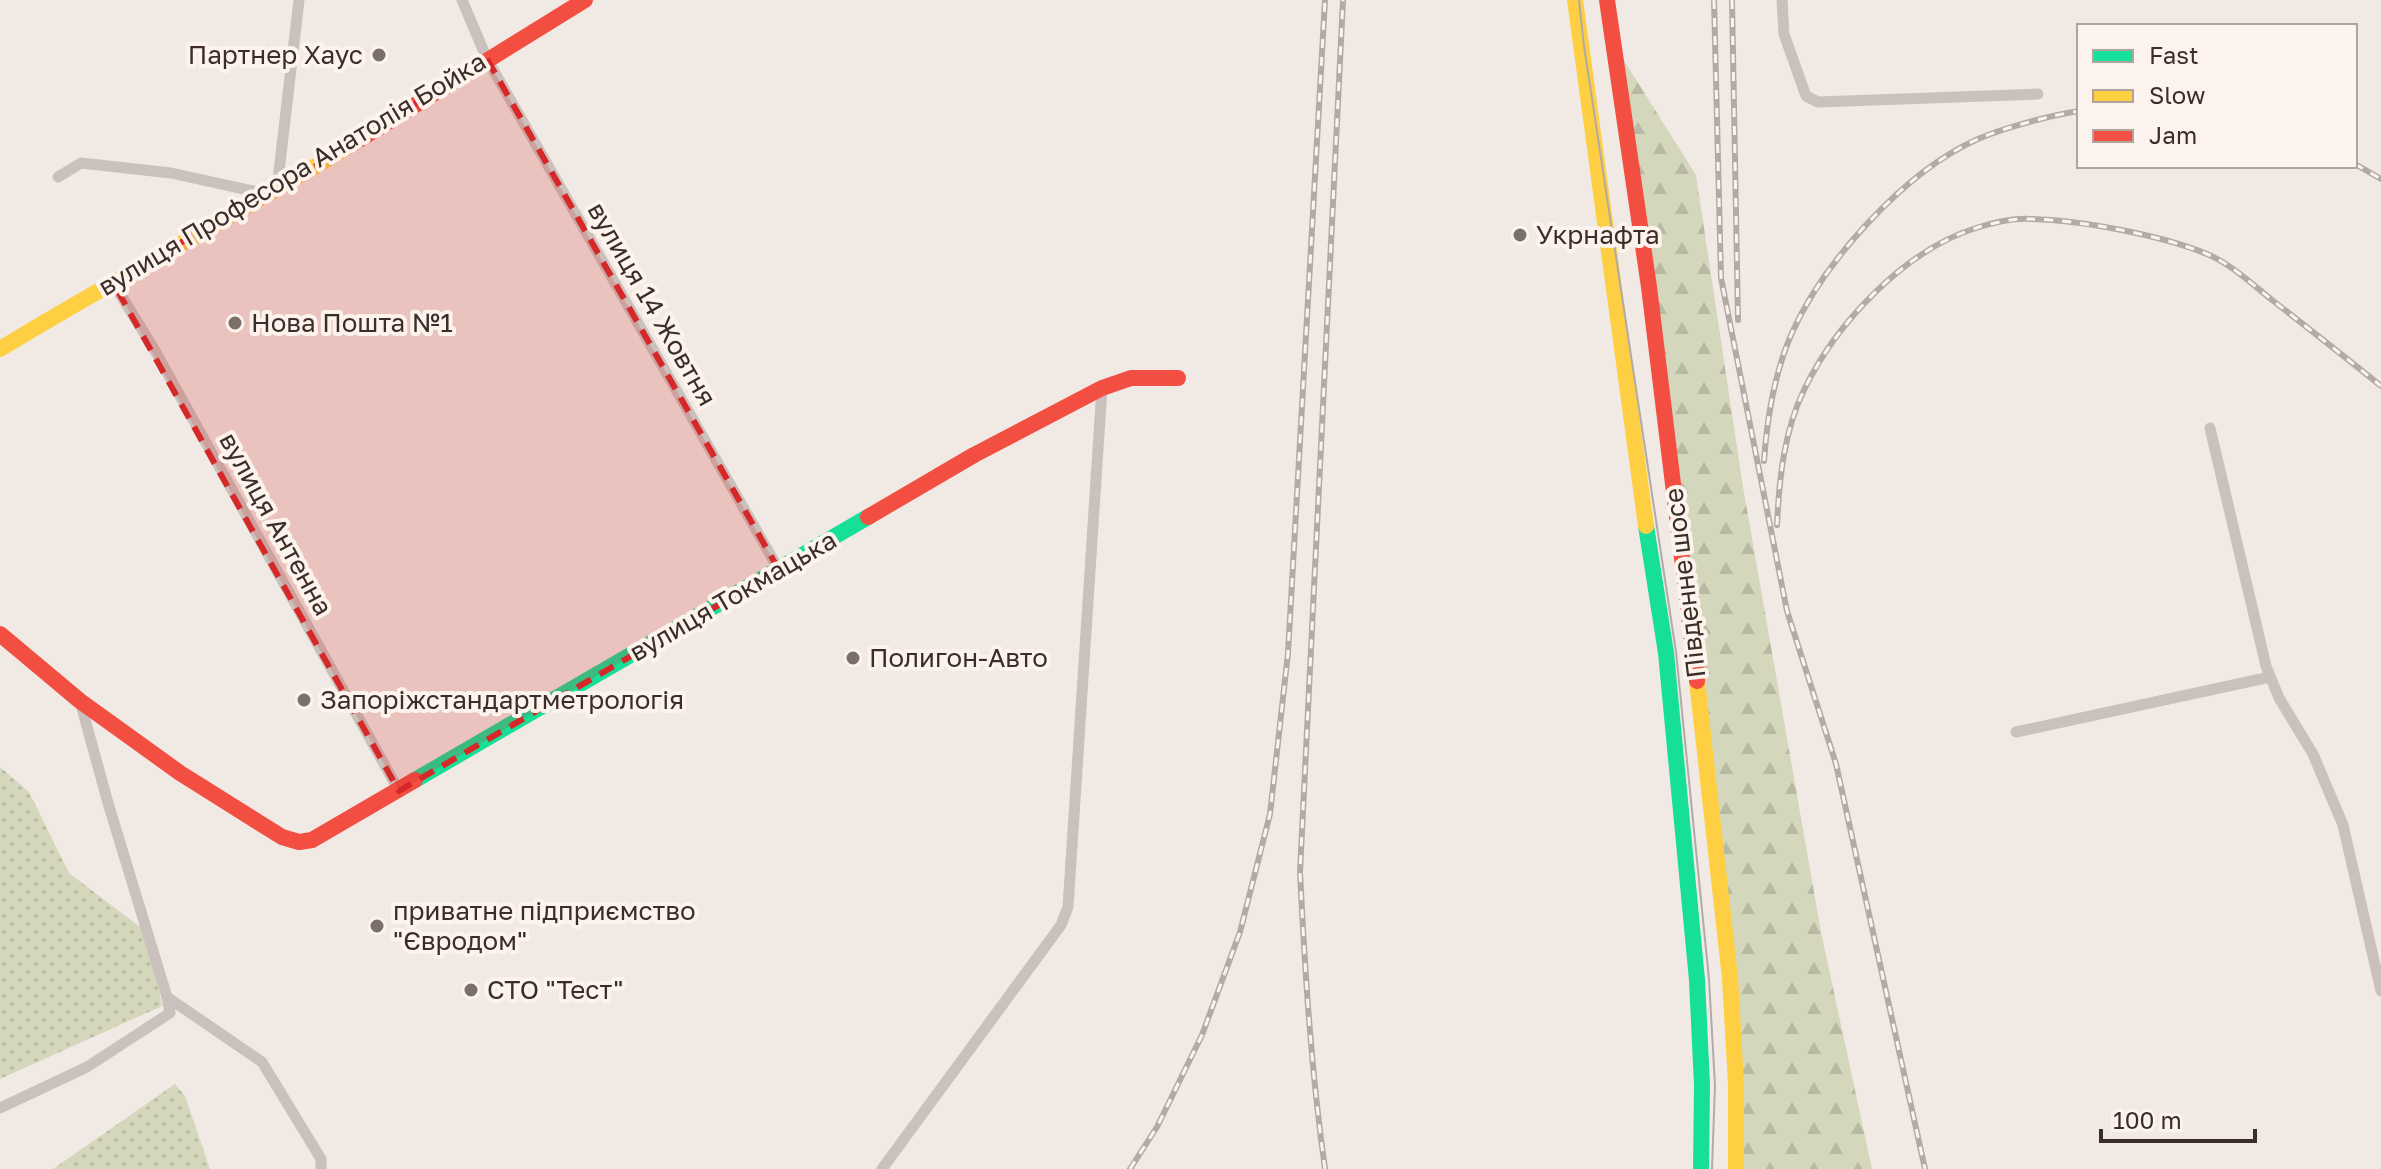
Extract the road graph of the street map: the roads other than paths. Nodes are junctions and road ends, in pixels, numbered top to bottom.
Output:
1 (299, 0) edge
2 (462, 0) edge
3 (585, 0) edge
4 (1575, 0) edge
5 (1607, 0) edge
6 (1782, 0) edge
7 (487, 59) junction
8 (2038, 94) dead end
9 (58, 177) dead end
10 (272, 192) junction
11 (112, 281) junction
12 (0, 349) edge
13 (1178, 378) dead end
14 (1102, 388) junction
15 (2210, 428) dead end
16 (779, 570) junction
17 (0, 634) edge
18 (2270, 677) junction
19 (80, 701) junction
20 (2016, 732) dead end
21 (399, 791) junction
22 (2381, 991) edge
23 (167, 997) junction
24 (0, 1108) edge
25 (321, 1169) edge
26 (882, 1169) edge
27 (1701, 1169) edge
28 (1736, 1169) edge

1 - 10 street
2 - 7 street, вулиця 14 Жовтня
3 - 7 main road, вулиця Професора Анатолія Бойка
4 - 27 main road, Південне шосе
5 - 28 main road, Південне шосе
6 - 8 street
7 - 10 main road, вулиця Професора Анатолія Бойка
7 - 16 street, вулиця 14 Жовтня
9 - 10 street
10 - 11 main road, вулиця Професора Анатолія Бойка
11 - 12 main road, вулиця Професора Анатолія Бойка
11 - 21 street, вулиця Антенна
13 - 14 main road, вулиця Токмацька
14 - 16 main road, вулиця Токмацька
14 - 26 street
15 - 18 street
16 - 21 main road, вулиця Токмацька
17 - 19 main road
18 - 20 street
18 - 22 street
19 - 21 main road, вулиця Токмацька
19 - 23 street
23 - 24 street
23 - 25 street

